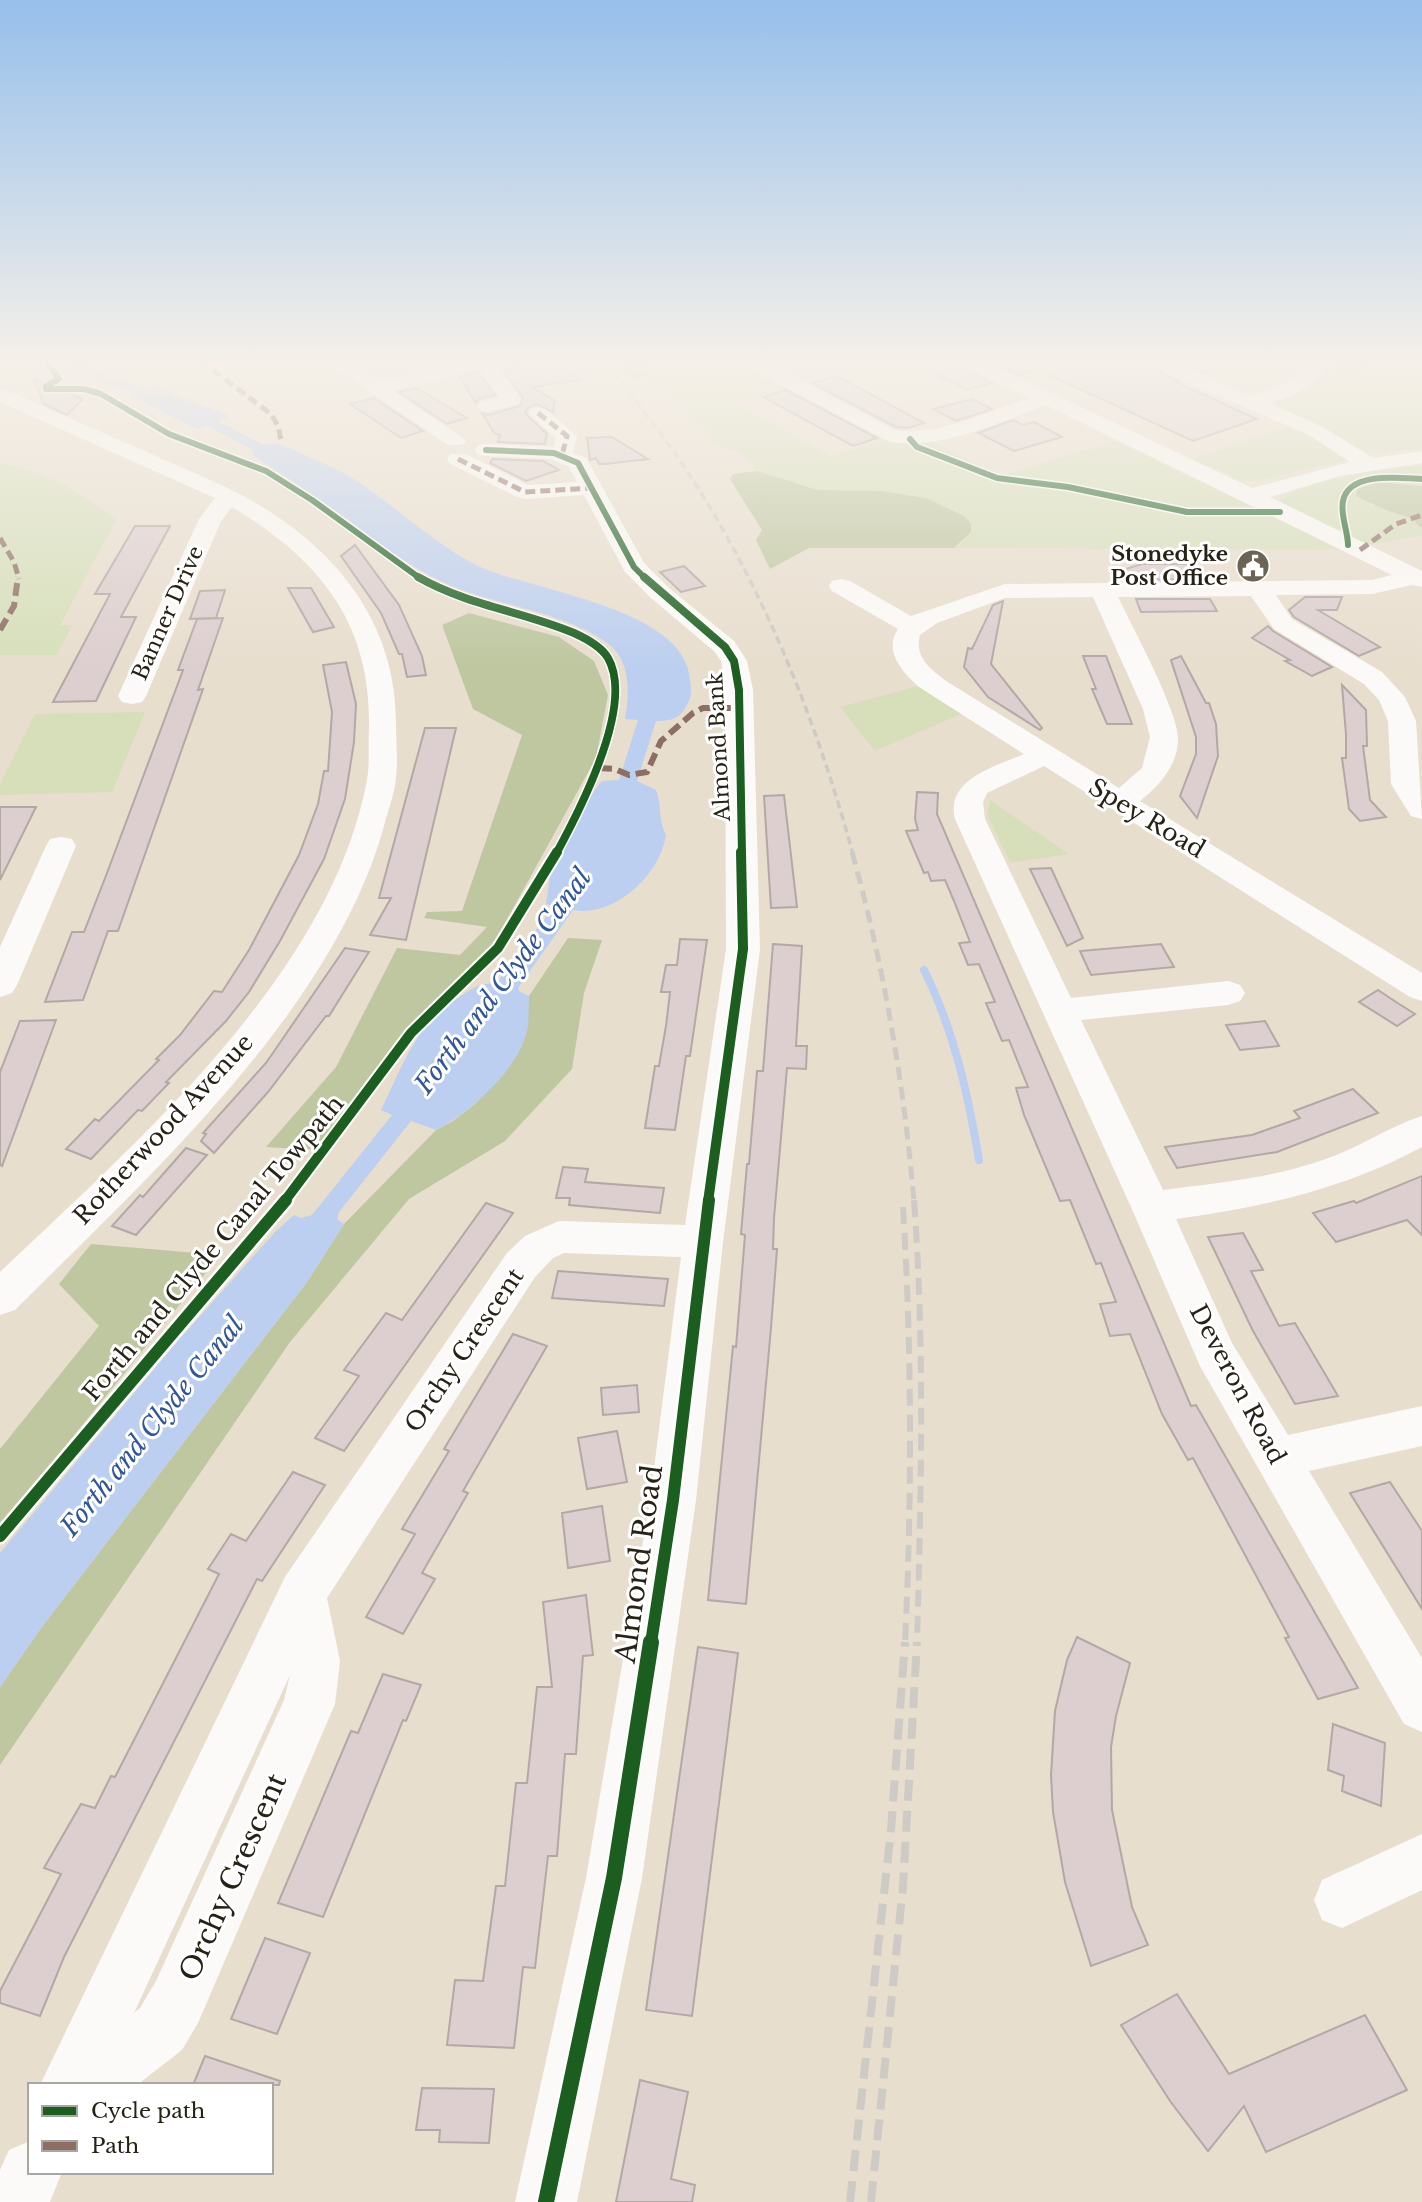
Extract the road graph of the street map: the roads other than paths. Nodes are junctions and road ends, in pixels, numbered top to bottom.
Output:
1 (152, 464) edge
2 (479, 464) edge
3 (578, 464) edge
4 (1181, 464) edge
5 (1368, 464) edge
6 (591, 488) junction
7 (229, 496) junction
8 (1248, 496) junction
9 (1418, 579) edge
10 (841, 586) dead end
11 (1258, 588) junction
12 (1102, 589) junction
13 (912, 627) junction
14 (132, 696) dead end
15 (1045, 755) junction
16 (1120, 802) junction
17 (1422, 810) edge
18 (61, 846) dead end
19 (744, 928) joint
20 (0, 985) edge
21 (1422, 989) edge
22 (1228, 993) dead end
23 (1059, 1011) junction
24 (1422, 1130) edge
25 (1151, 1207) junction
26 (703, 1242) junction
27 (0, 1298) edge
28 (1422, 1426) edge
29 (1277, 1458) junction
30 (302, 1594) junction
31 (1422, 1706) edge
32 (1422, 1861) edge
33 (1342, 1900) dead end
34 (71, 2083) edge
35 (92, 2083) edge
36 (30, 2174) edge
37 (18, 2202) edge
38 (546, 2202) edge

1 - 7 street, Rotherwood Avenue
2 - 6 street
3 - 6 street, Almond Bank
4 - 8 street
5 - 8 street
6 - 19 street, Almond Bank
7 - 14 street, Banner Drive
7 - 27 street, Rotherwood Avenue
8 - 9 street
9 - 11 street
10 - 13 street
11 - 12 street
11 - 17 street
12 - 13 street
12 - 16 street
13 - 15 street, Spey Road
15 - 16 street, Spey Road
15 - 23 street, Deveron Road
16 - 21 street, Spey Road
18 - 20 street
19 - 26 street, Almond Road
22 - 23 street
23 - 25 street, Deveron Road
24 - 25 street
25 - 29 street, Deveron Road
26 - 30 street, Orchy Crescent
26 - 38 street, Almond Road
28 - 29 street
29 - 31 street, Deveron Road
30 - 34 street, Orchy Crescent
30 - 35 street, Orchy Crescent
32 - 33 street
36 - 37 street

